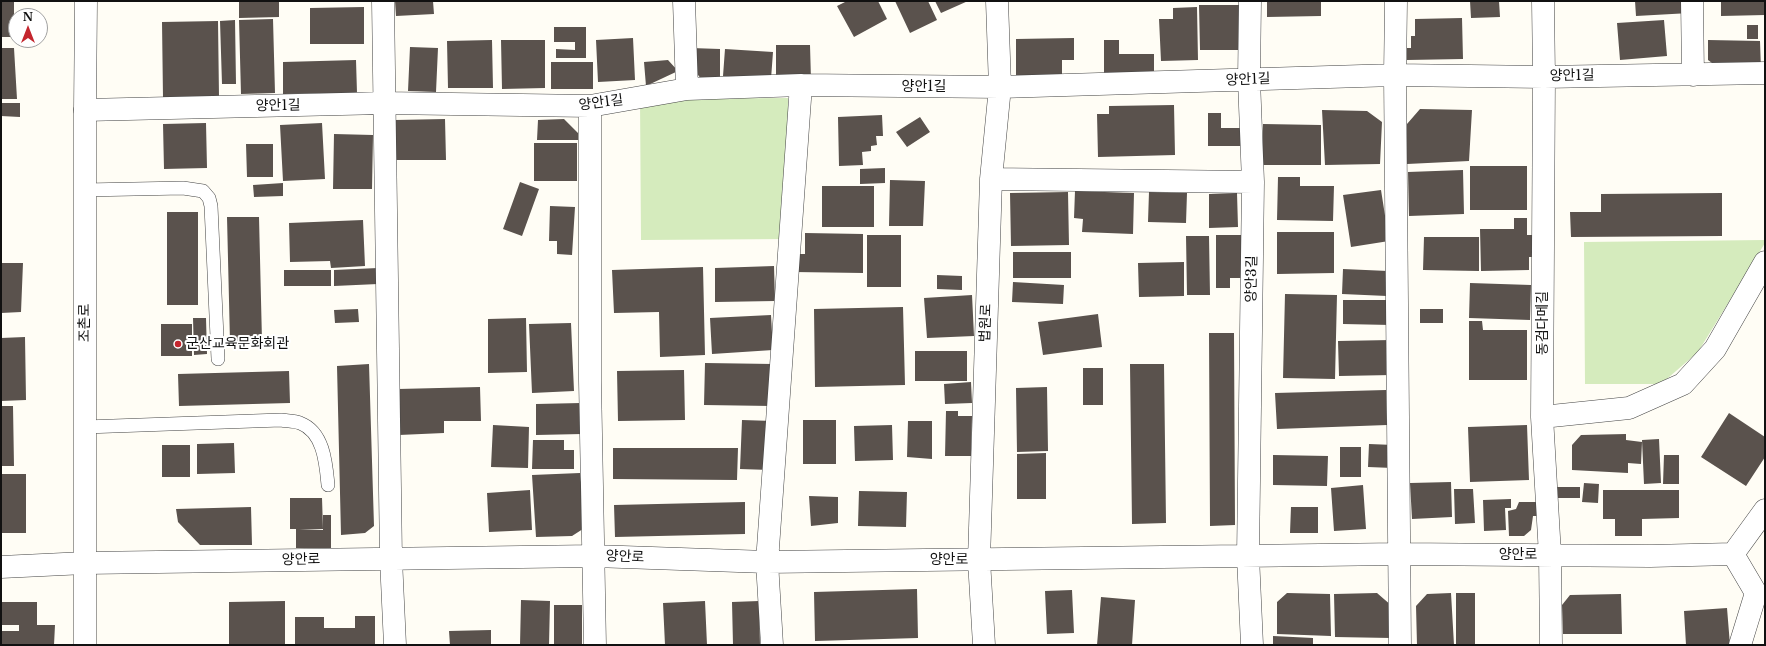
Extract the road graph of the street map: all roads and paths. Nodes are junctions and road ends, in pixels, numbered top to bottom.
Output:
1 (86, 1) edge
2 (383, 1) edge
3 (684, 1) edge
4 (998, 1) edge
5 (1250, 1) edge
6 (1396, 1) edge
7 (1543, 1) edge
8 (1692, 1) edge
9 (1765, 73) edge
10 (1395, 75) junction
11 (1693, 75) junction
12 (1544, 76) junction
13 (1249, 80) junction
14 (801, 86) junction
15 (1000, 87) junction
16 (687, 89) junction
17 (384, 103) junction
18 (590, 106) junction
19 (85, 110) junction
20 (991, 179) junction
21 (1253, 182) junction
22 (85, 190) junction
23 (1765, 262) edge
24 (218, 359) dead end
25 (1542, 417) junction
26 (85, 427) junction
27 (328, 485) dead end
28 (1765, 510) edge
29 (1399, 554) junction
30 (1733, 554) junction
31 (1550, 555) junction
32 (594, 556) junction
33 (1248, 556) junction
34 (391, 559) junction
35 (979, 560) junction
36 (767, 562) junction
37 (85, 563) junction
38 (1, 567) edge
39 (85, 645) edge
40 (395, 645) edge
41 (596, 645) edge
42 (772, 645) edge
43 (984, 645) edge
44 (1252, 645) edge
45 (1400, 645) edge
46 (1551, 645) edge
47 (1740, 645) edge

1 - 19 street, 조촌로
2 - 17 street
3 - 16 street
4 - 15 street, 법원로
5 - 13 street, 양안3길
6 - 10 street
7 - 12 street, 동검다메길
8 - 11 street
9 - 11 street, 양안1길
10 - 12 street, 양안1길
10 - 13 street, 양안1길
10 - 29 street
11 - 12 street, 양안1길
12 - 25 street, 동검다메길
13 - 15 street, 양안1길
13 - 21 street, 양안3길
14 - 15 street, 양안1길
14 - 16 street, 양안1길
14 - 36 street
15 - 20 street, 법원로
16 - 18 street, 양안1길
17 - 18 street, 양안1길
17 - 19 street, 양안1길
17 - 34 street
18 - 32 street
19 - 22 street, 조촌로
20 - 21 street
20 - 35 street, 법원로
21 - 33 street, 양안3길
22 - 24 lane
22 - 26 street, 조촌로
23 - 25 street
25 - 31 street, 동검다메길
26 - 27 lane
26 - 37 street, 조촌로
28 - 30 street
29 - 31 street, 양안로
29 - 33 street, 양안로
29 - 45 street
30 - 31 street, 양안로
30 - 47 street
31 - 46 street, 동검다메길
32 - 34 street, 양안로
32 - 36 street, 양안로
32 - 41 street
33 - 35 street, 양안로
33 - 44 street
34 - 37 street, 양안로
34 - 40 street
35 - 36 street, 양안로
35 - 43 street, 법원로
36 - 42 street
37 - 38 street, 양안로
37 - 39 street, 조촌로

